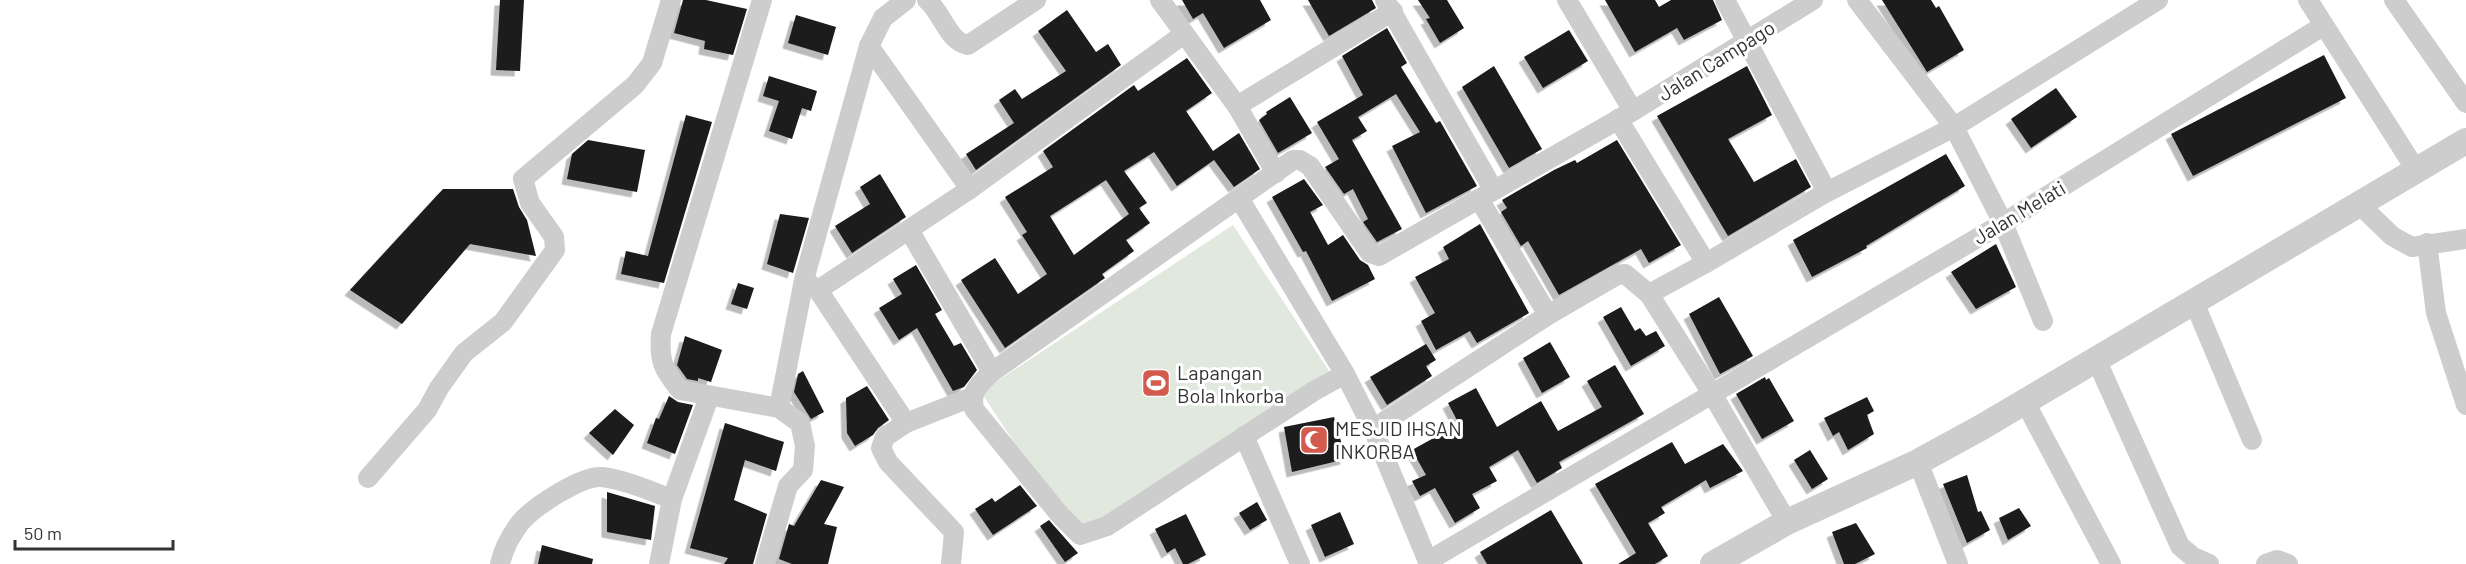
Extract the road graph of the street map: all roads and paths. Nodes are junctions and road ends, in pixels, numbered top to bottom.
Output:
1 (671, 0) edge
2 (762, 0) edge
3 (906, 0) edge
4 (927, 0) edge
5 (1036, 0) edge
6 (1160, 0) edge
7 (1567, 0) edge
8 (1725, 0) edge
9 (1813, 0) edge
10 (1857, 0) edge
11 (2158, 0) edge
12 (2308, 0) edge
13 (2394, 0) edge
14 (1389, 5) edge
15 (2323, 26) junction
16 (1184, 34) junction
17 (1747, 40) junction
18 (869, 46) junction
19 (2466, 104) edge
20 (1237, 106) junction
21 (1626, 115) junction
22 (1954, 127) junction
23 (2466, 141) edge
24 (2416, 170) junction
25 (1276, 173) junction
26 (970, 189) junction
27 (1827, 192) junction
28 (1486, 194) junction
29 (1239, 198) junction
30 (2360, 204) junction
31 (2003, 223) junction
32 (909, 230) junction
33 (2466, 239) edge
34 (2427, 243) junction
35 (1706, 263) junction
36 (811, 285) junction
37 (1649, 294) junction
38 (2193, 302) junction
39 (1548, 315) junction
40 (2043, 321) dead end
41 (2096, 360) junction
42 (992, 372) junction
43 (1346, 374) junction
44 (1712, 392) junction
45 (709, 397) junction
46 (972, 397) junction
47 (2025, 402) junction
48 (2466, 405) edge
49 (778, 408) junction
50 (906, 423) junction
51 (1373, 429) junction
52 (1244, 436) junction
53 (2252, 440) dead end
54 (1918, 462) junction
55 (368, 478) dead end
56 (672, 499) junction
57 (1787, 522) junction
58 (1429, 562) edge
59 (500, 564) edge
60 (659, 564) edge
61 (765, 564) edge
62 (951, 564) edge
63 (1300, 564) edge
64 (1713, 564) edge
65 (1958, 564) edge
66 (2111, 564) edge
67 (2209, 564) edge
68 (2266, 564) edge
69 (2288, 564) edge

1 - 55 street
2 - 45 street
3 - 18 street
4 - 5 street
6 - 16 street
7 - 21 street
8 - 17 street
9 - 17 street, Jalan Campago
10 - 22 street
11 - 22 street
12 - 15 street
13 - 19 street
14 - 20 street
14 - 28 street
15 - 24 street
15 - 31 street, Jalan Melati
16 - 20 street
16 - 26 street
17 - 21 street, Jalan Campago
17 - 27 street
18 - 26 street
18 - 36 street
20 - 25 street
21 - 28 street, Jalan Campago
21 - 35 street
22 - 27 street
22 - 31 street
23 - 24 street
24 - 30 street
25 - 28 street, Jalan Campago
25 - 29 street
26 - 32 street
27 - 35 street
28 - 39 street
29 - 42 street
29 - 43 street
30 - 34 street
30 - 38 street
31 - 40 street
31 - 44 street, Jalan Melati
32 - 36 street
32 - 42 street
33 - 34 street
34 - 48 street
35 - 37 street
36 - 49 street
36 - 50 street
37 - 39 street
37 - 44 street
38 - 41 street
38 - 53 street
39 - 51 street
41 - 47 street
41 - 67 street
42 - 46 street
43 - 51 street
43 - 52 street
44 - 57 street
44 - 58 street, Jalan Melati
45 - 49 street
45 - 56 street
46 - 50 street
46 - 52 street
47 - 54 street
47 - 66 street
49 - 61 street
50 - 62 street
51 - 58 street
52 - 63 street
54 - 57 street
54 - 65 street
56 - 59 street
56 - 60 street
57 - 64 street
68 - 69 street

